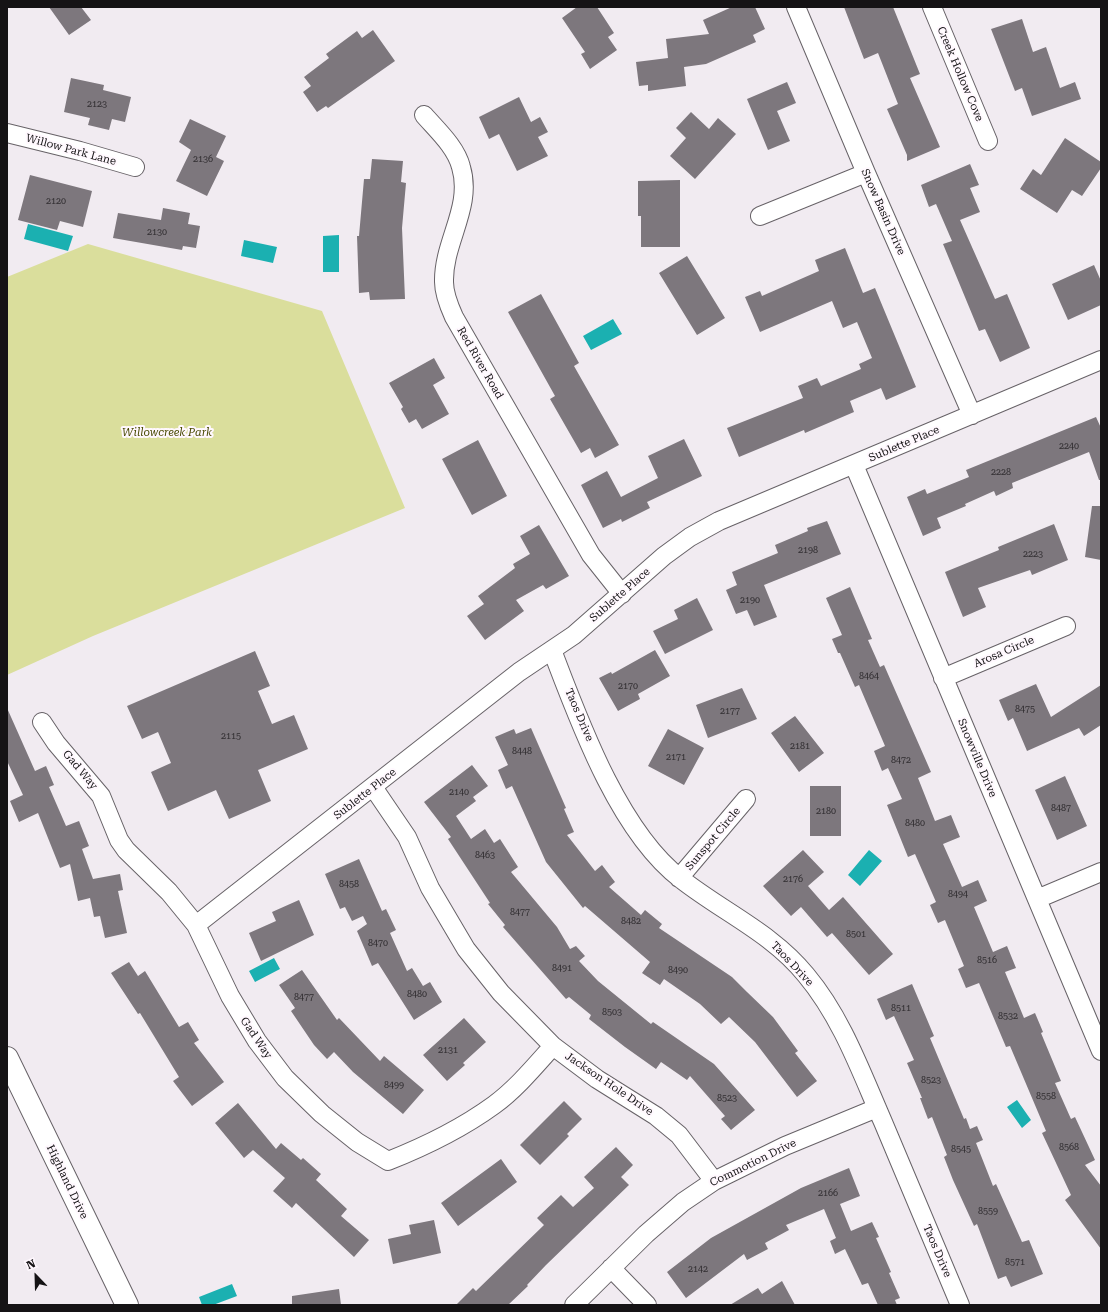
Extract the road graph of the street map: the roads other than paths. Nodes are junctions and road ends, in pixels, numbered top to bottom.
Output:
1 (796, 7) edge
2 (932, 7) edge
3 (424, 115) dead end
4 (7, 133) edge
5 (988, 141) dead end
6 (135, 167) dead end
7 (866, 173) junction
8 (760, 216) dead end
9 (1101, 360) edge
10 (972, 415) junction
11 (854, 465) junction
12 (622, 594) junction
13 (1066, 626) dead end
14 (552, 650) junction
15 (943, 678) junction
16 (42, 722) dead end
17 (373, 787) junction
18 (746, 799) dead end
19 (1101, 872) edge
20 (679, 878) junction
21 (1037, 899) junction
22 (196, 925) junction
23 (553, 1046) junction
24 (1101, 1052) edge
25 (7, 1058) edge
26 (877, 1108) junction
27 (714, 1181) junction
28 (611, 1268) junction
29 (126, 1305) edge
30 (574, 1305) edge
31 (647, 1305) edge
32 (960, 1305) edge

1 - 7 street, Snow Basin Drive
2 - 5 street, Creek Hollow Cove
3 - 12 street, Red River Road
4 - 6 street, Willow Park Lane
7 - 8 street
7 - 10 street, Snow Basin Drive
9 - 10 street, Sublette Place
10 - 11 street, Sublette Place
11 - 12 street, Sublette Place
11 - 15 street, Snowville Drive
12 - 14 street, Sublette Place
13 - 15 street, Arosa Circle
14 - 17 street, Sublette Place
14 - 20 street, Taos Drive
15 - 21 street, Snowville Drive
16 - 22 street, Gad Way
17 - 22 street, Sublette Place
17 - 23 street, Jackson Hole Drive
18 - 20 street, Sunspot Circle
19 - 21 street
20 - 26 street, Taos Drive
21 - 24 street, Snowville Drive
22 - 23 street, Gad Way
23 - 27 street, Jackson Hole Drive
25 - 29 main road, Highland Drive
26 - 27 street, Commotion Drive
26 - 32 street, Taos Drive
27 - 28 street, Commotion Drive
28 - 30 street, Commotion Drive
28 - 31 street

